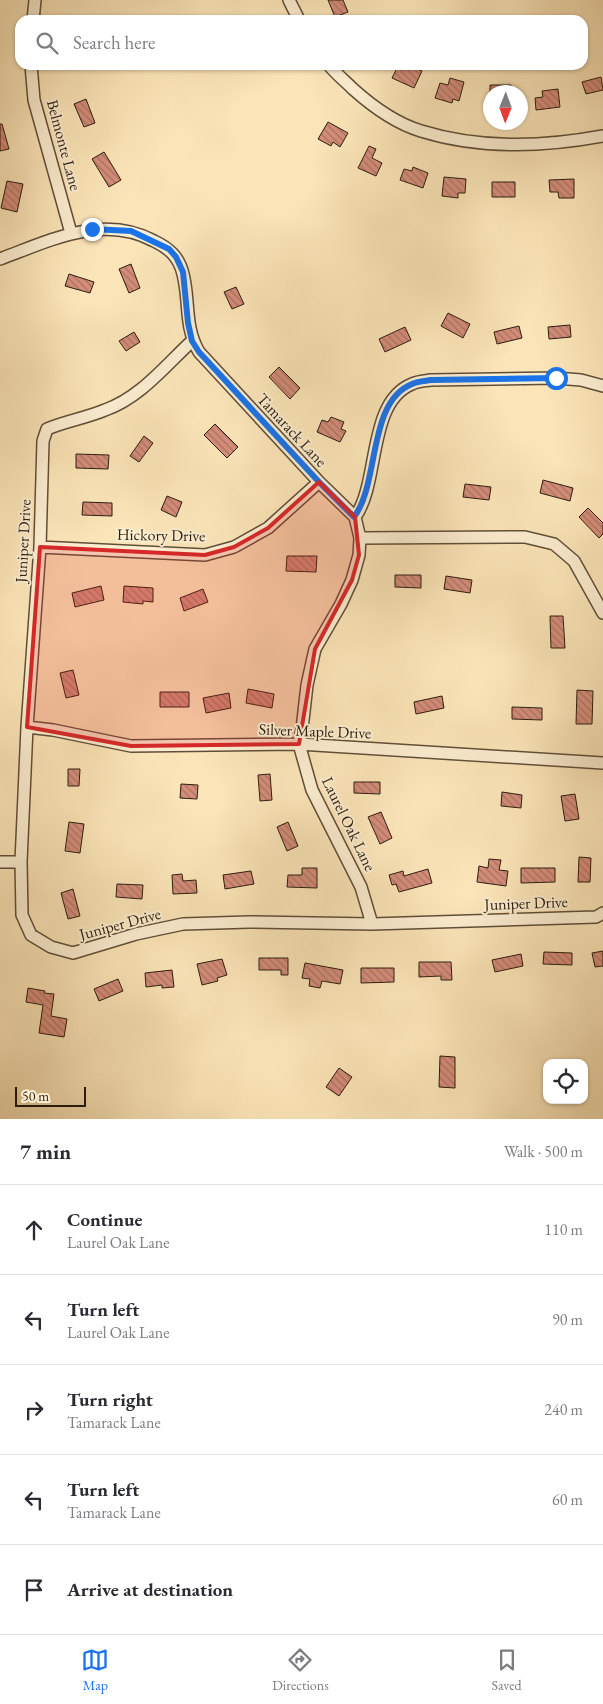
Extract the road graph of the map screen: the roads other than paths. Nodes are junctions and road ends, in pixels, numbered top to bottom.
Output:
1 (35, 0) edge
2 (289, 0) edge
3 (34, 15) edge
4 (296, 15) edge
5 (31, 70) edge
6 (333, 70) edge
7 (603, 136) edge
8 (71, 233) junction
9 (0, 259) edge
10 (192, 341) junction
11 (603, 386) edge
12 (319, 482) junction
13 (354, 517) junction
14 (360, 538) junction
15 (40, 547) junction
16 (603, 613) edge
17 (27, 727) junction
18 (299, 744) junction
19 (603, 763) edge
20 (0, 862) edge
21 (21, 862) junction
22 (603, 913) edge
23 (372, 924) junction

1 - 3 street
2 - 4 street
5 - 8 street, Belmonte Lane
6 - 7 street
8 - 9 street, Tamarack Lane
8 - 10 street, Tamarack Lane
10 - 12 street, Tamarack Lane
10 - 15 street, Juniper Drive
11 - 13 street
12 - 13 street, Tamarack Lane
12 - 15 street, Hickory Drive
13 - 14 street, Tamarack Lane
14 - 16 street
14 - 18 street, Laurel Oak Lane
15 - 17 street, Juniper Drive
17 - 18 street, Silver Maple Drive
17 - 21 street, Juniper Drive
18 - 19 street, Silver Maple Drive
18 - 23 street, Laurel Oak Lane
20 - 21 street
21 - 23 street, Juniper Drive
22 - 23 street, Juniper Drive

